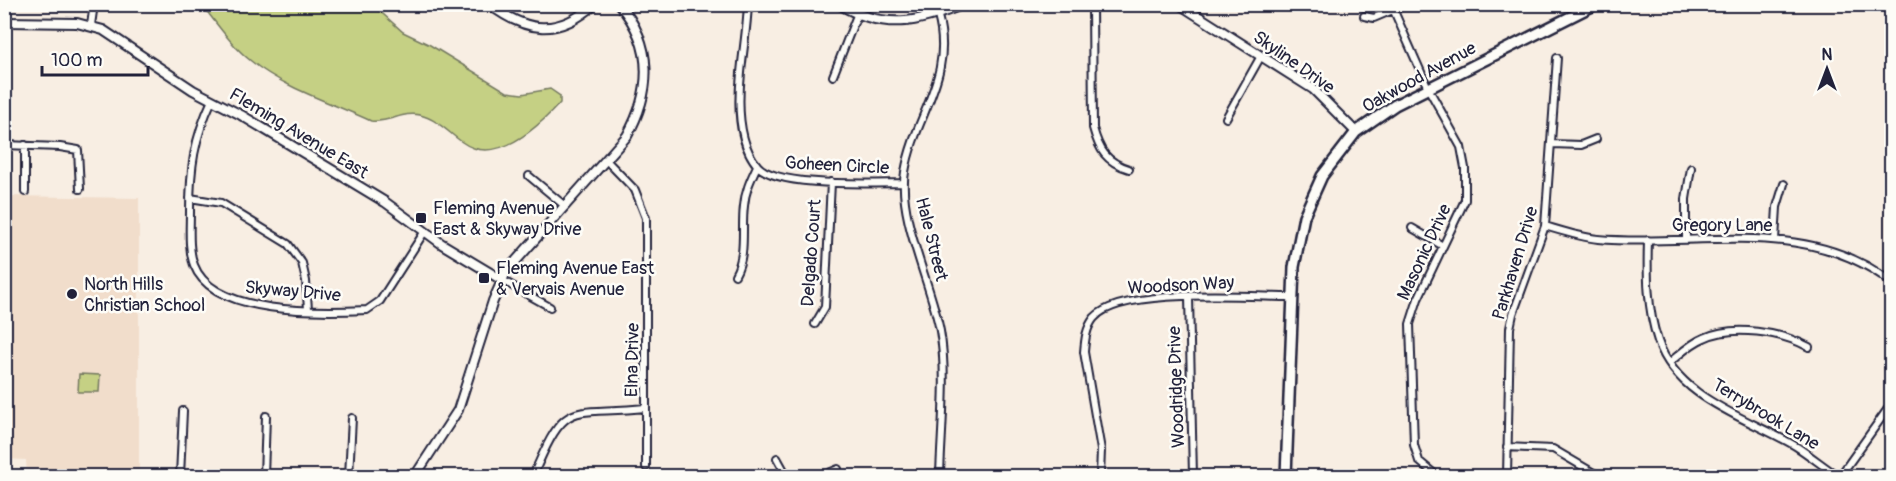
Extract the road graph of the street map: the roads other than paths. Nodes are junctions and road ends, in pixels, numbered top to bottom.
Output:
1 (94, 4) edge
2 (489, 4) edge
3 (595, 4) edge
4 (619, 4) edge
5 (748, 4) edge
6 (839, 4) edge
7 (964, 4) edge
8 (1092, 4) edge
9 (1179, 4) edge
10 (1407, 4) edge
11 (1596, 4) edge
12 (1394, 11) junction
13 (857, 15) junction
14 (938, 15) junction
15 (1364, 16) dead end
16 (4, 22) edge
17 (91, 25) junction
18 (1261, 56) junction
19 (1557, 58) dead end
20 (833, 76) dead end
21 (1428, 88) junction
22 (212, 100) junction
23 (1226, 118) dead end
24 (1356, 132) junction
25 (1596, 139) dead end
26 (1552, 144) junction
27 (4, 145) edge
28 (25, 145) junction
29 (606, 160) junction
30 (757, 166) junction
31 (1691, 168) dead end
32 (1129, 169) dead end
33 (529, 176) dead end
34 (831, 182) junction
35 (904, 183) junction
36 (1784, 184) dead end
37 (80, 189) dead end
38 (25, 192) dead end
39 (190, 198) junction
40 (565, 206) junction
41 (1545, 226) junction
42 (1412, 228) dead end
43 (425, 231) junction
44 (1686, 239) junction
45 (1648, 240) junction
46 (1775, 240) junction
47 (1443, 246) junction
48 (735, 275) dead end
49 (502, 280) junction
50 (1892, 283) edge
51 (1189, 297) junction
52 (1292, 297) junction
53 (550, 307) dead end
54 (308, 309) junction
55 (815, 324) dead end
56 (1809, 347) dead end
57 (1669, 363) junction
58 (1892, 403) edge
59 (645, 408) junction
60 (183, 411) dead end
61 (267, 416) dead end
62 (352, 418) dead end
63 (1507, 447) junction
64 (777, 458) dead end
65 (646, 466) dead end
66 (838, 469) dead end
67 (180, 477) edge
68 (264, 477) edge
69 (349, 477) edge
70 (415, 477) edge
71 (533, 477) edge
72 (787, 477) edge
73 (821, 477) edge
74 (940, 477) edge
75 (1100, 477) edge
76 (1193, 477) edge
77 (1286, 477) edge
78 (1437, 477) edge
79 (1507, 477) edge
80 (1599, 477) edge
81 (1839, 477) edge

1 - 17 street
2 - 3 street
4 - 29 street
5 - 30 street
6 - 13 street
7 - 14 street
8 - 32 street
9 - 18 street, Skyline Drive
10 - 12 street
11 - 21 main road, Oakwood Avenue
12 - 15 street
12 - 21 street, Masonic Drive
13 - 14 street
13 - 20 street
14 - 35 street, Hale Street
16 - 17 street, Fleming Avenue East
17 - 22 street, Fleming Avenue East
18 - 23 street
18 - 24 street, Skyline Drive
19 - 26 street, Parkhaven Drive
21 - 24 main road, Oakwood Avenue
21 - 47 street, Masonic Drive
22 - 39 street, Skyway Drive
22 - 43 street, Fleming Avenue East
24 - 52 main road, Oakwood Avenue
25 - 26 street
26 - 41 street, Parkhaven Drive
27 - 28 street
28 - 37 street
28 - 38 street
29 - 40 street
29 - 59 street, Elna Drive
30 - 34 street, Goheen Circle
30 - 48 street
31 - 44 street
33 - 40 street
34 - 35 street, Goheen Circle
34 - 55 street, Delgado Court
35 - 74 street, Hale Street
36 - 46 street
39 - 54 street
39 - 54 street, Skyway Drive
40 - 49 street
41 - 45 street, Gregory Lane
41 - 63 street, Parkhaven Drive
42 - 47 street
43 - 49 street, Fleming Avenue East
43 - 54 street, Skyway Drive
44 - 45 street, Gregory Lane
44 - 46 street, Gregory Lane
45 - 57 street, Terrybrook Lane
46 - 50 street, Gregory Lane
47 - 78 street, Masonic Drive
49 - 53 street
49 - 70 street
51 - 52 street, Woodson Way
51 - 75 street, Woodson Way
51 - 76 street, Woodridge Drive
52 - 77 main road, Oakwood Avenue
56 - 57 street
57 - 81 street, Terrybrook Lane
58 - 81 street
59 - 65 street, Elna Drive
59 - 71 street
60 - 67 street
61 - 68 street
62 - 69 street
63 - 79 street, Parkhaven Drive
63 - 80 street
64 - 72 street
66 - 73 street

